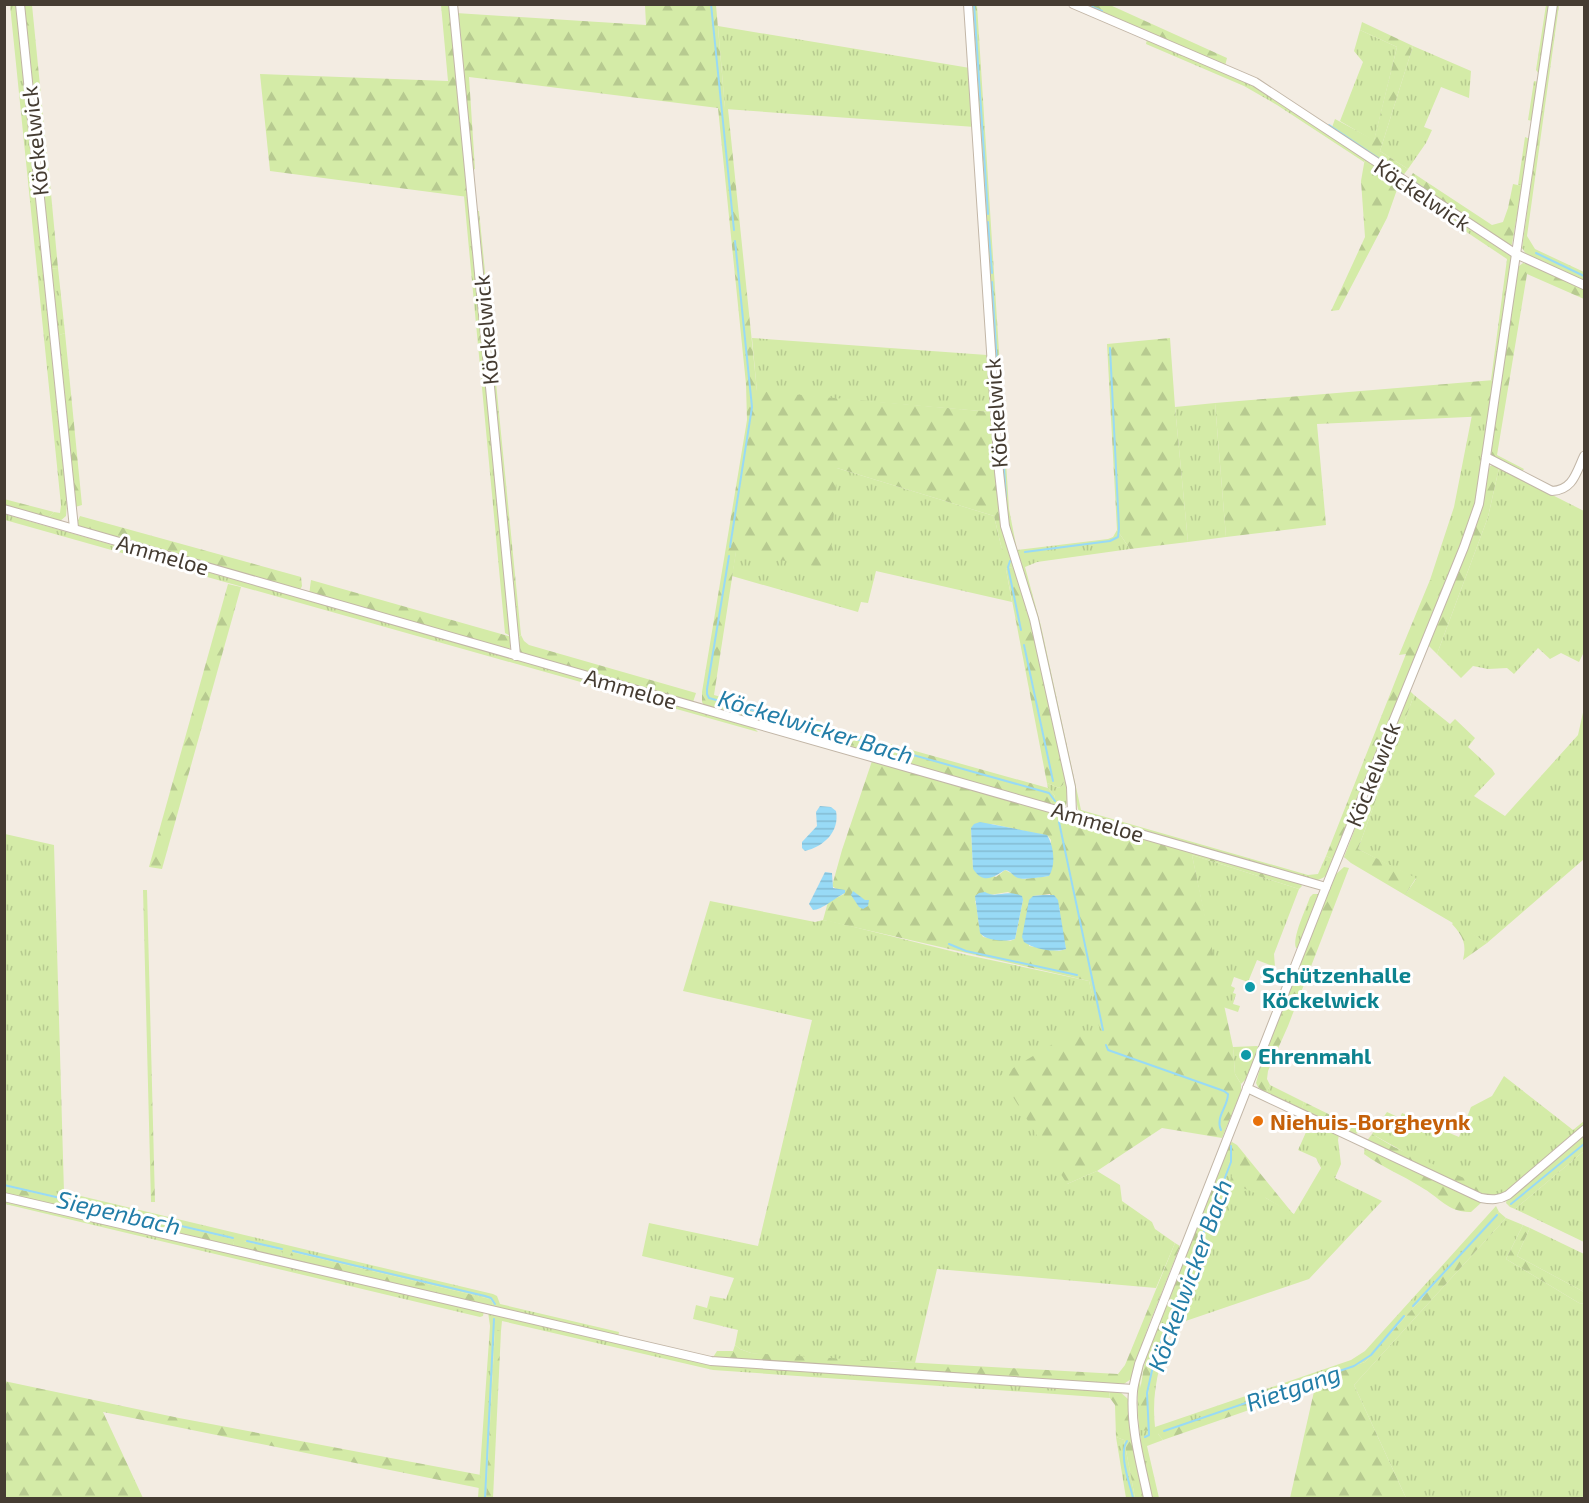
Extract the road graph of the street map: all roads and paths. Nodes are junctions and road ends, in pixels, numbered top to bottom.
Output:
1 (20, 4) edge
2 (453, 4) edge
3 (968, 4) edge
4 (1074, 4) edge
5 (1552, 4) edge
6 (1516, 254) junction
7 (1584, 285) edge
8 (1584, 456) edge
9 (1486, 458) junction
10 (4, 509) edge
11 (74, 528) junction
12 (516, 656) junction
13 (1072, 814) junction
14 (1326, 887) junction
15 (1247, 1088) junction
16 (1584, 1130) edge
17 (4, 1197) edge
18 (1133, 1389) junction
19 (1148, 1498) edge

1 - 11 street, Köckelwick
2 - 12 street, Köckelwick
3 - 13 street, Köckelwick
4 - 6 street, Köckelwick
5 - 6 street, Köckelwick
6 - 7 street, Köckelwick
6 - 9 street, Köckelwick
8 - 9 street
9 - 14 street, Köckelwick
10 - 11 street, Ammeloe
11 - 12 street, Ammeloe
12 - 13 street, Ammeloe
13 - 14 street, Ammeloe
14 - 15 street, Köckelwick
15 - 16 street
15 - 18 street, Köckelwick
17 - 18 street
18 - 19 street, Köckelwick

